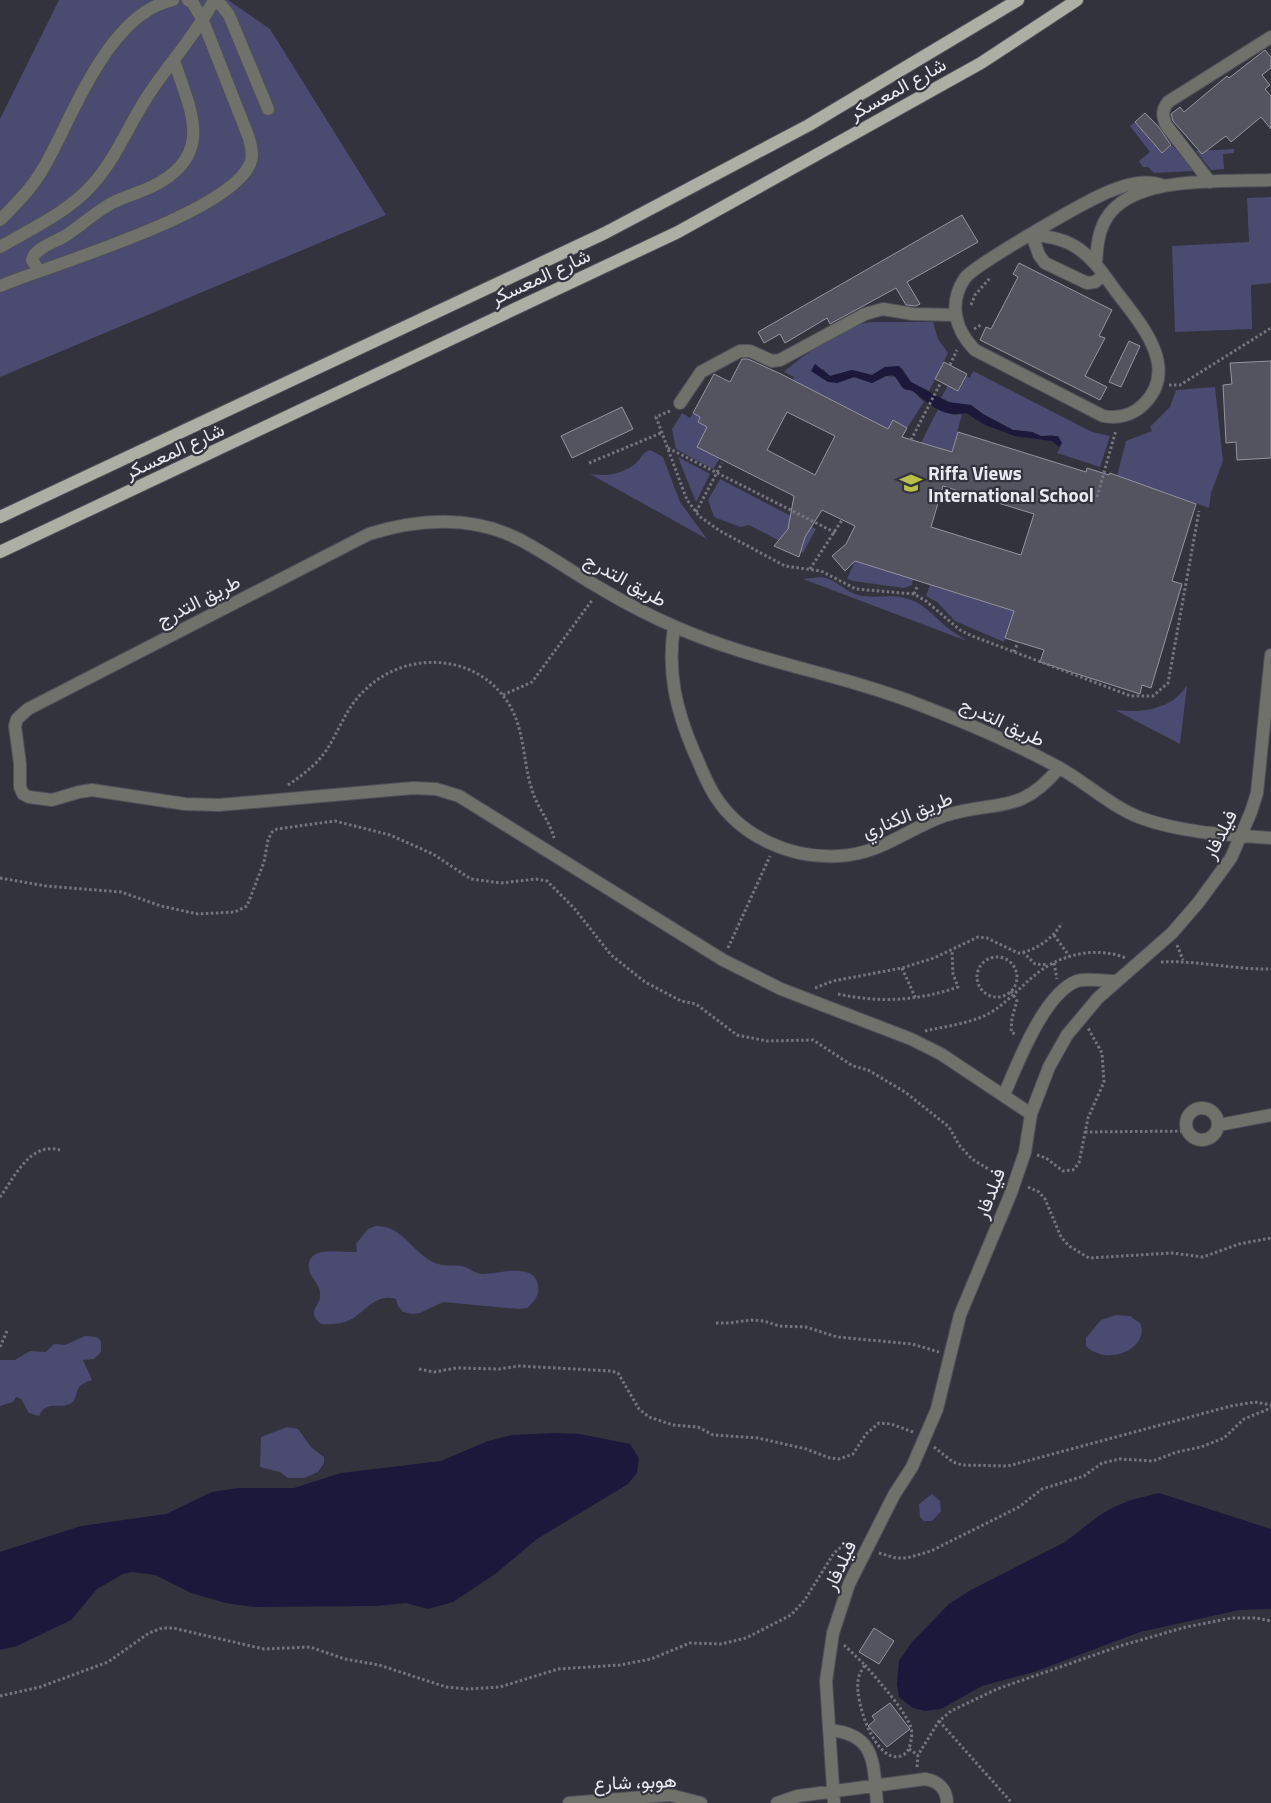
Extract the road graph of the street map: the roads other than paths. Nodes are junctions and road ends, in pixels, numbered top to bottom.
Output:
1 (173, 0) edge
2 (188, 0) edge
3 (214, 0) edge
4 (1018, 0) edge
5 (1077, 0) edge
6 (203, 21) junction
7 (1271, 37) edge
8 (174, 61) junction
9 (268, 110) dead end
10 (1271, 180) edge
11 (1210, 182) junction
12 (1164, 186) junction
13 (0, 220) edge
14 (1032, 235) junction
15 (0, 246) edge
16 (1096, 263) junction
17 (39, 271) junction
18 (1104, 275) junction
19 (0, 286) edge
20 (956, 315) junction
21 (680, 403) dead end
22 (0, 517) edge
23 (0, 552) edge
24 (674, 627) junction
25 (1271, 655) edge
26 (1059, 768) junction
27 (1241, 837) junction
28 (1271, 838) edge
29 (1116, 981) junction
30 (1004, 1095) junction
31 (1031, 1114) junction
32 (1271, 1115) edge
33 (1218, 1125) junction
34 (829, 1730) junction
35 (875, 1785) junction
36 (833, 1797) edge
37 (570, 1803) edge
38 (702, 1803) edge
39 (778, 1803) edge
40 (877, 1803) edge
41 (947, 1803) edge

1 - 13 street
2 - 6 street
3 - 6 street
3 - 9 street
4 - 22 main road, شارع المعسكر
5 - 23 main road, شارع المعسكر
6 - 8 street
6 - 17 street
7 - 11 street
8 - 15 street
8 - 17 street
10 - 11 street
11 - 12 street
12 - 14 street
12 - 16 street
14 - 16 street
14 - 18 street
14 - 20 street
16 - 18 street
17 - 19 street
18 - 20 street
20 - 21 street
24 - 26 street, طريق التدرج
24 - 26 street, طريق الكناري
24 - 30 street, طريق التدرج
25 - 27 street, فيلدفار
26 - 27 street, طريق التدرج
27 - 28 street, طريق التدرج
27 - 29 street, فيلدفار
29 - 30 street
29 - 31 street, فيلدفار
30 - 31 street
31 - 34 street, فيلدفار
32 - 33 street
33 - 33 street
34 - 35 street
34 - 36 street, فيلدفار
35 - 36 street
35 - 40 street
35 - 41 street
36 - 39 street
37 - 38 street, هوبو، شارع

